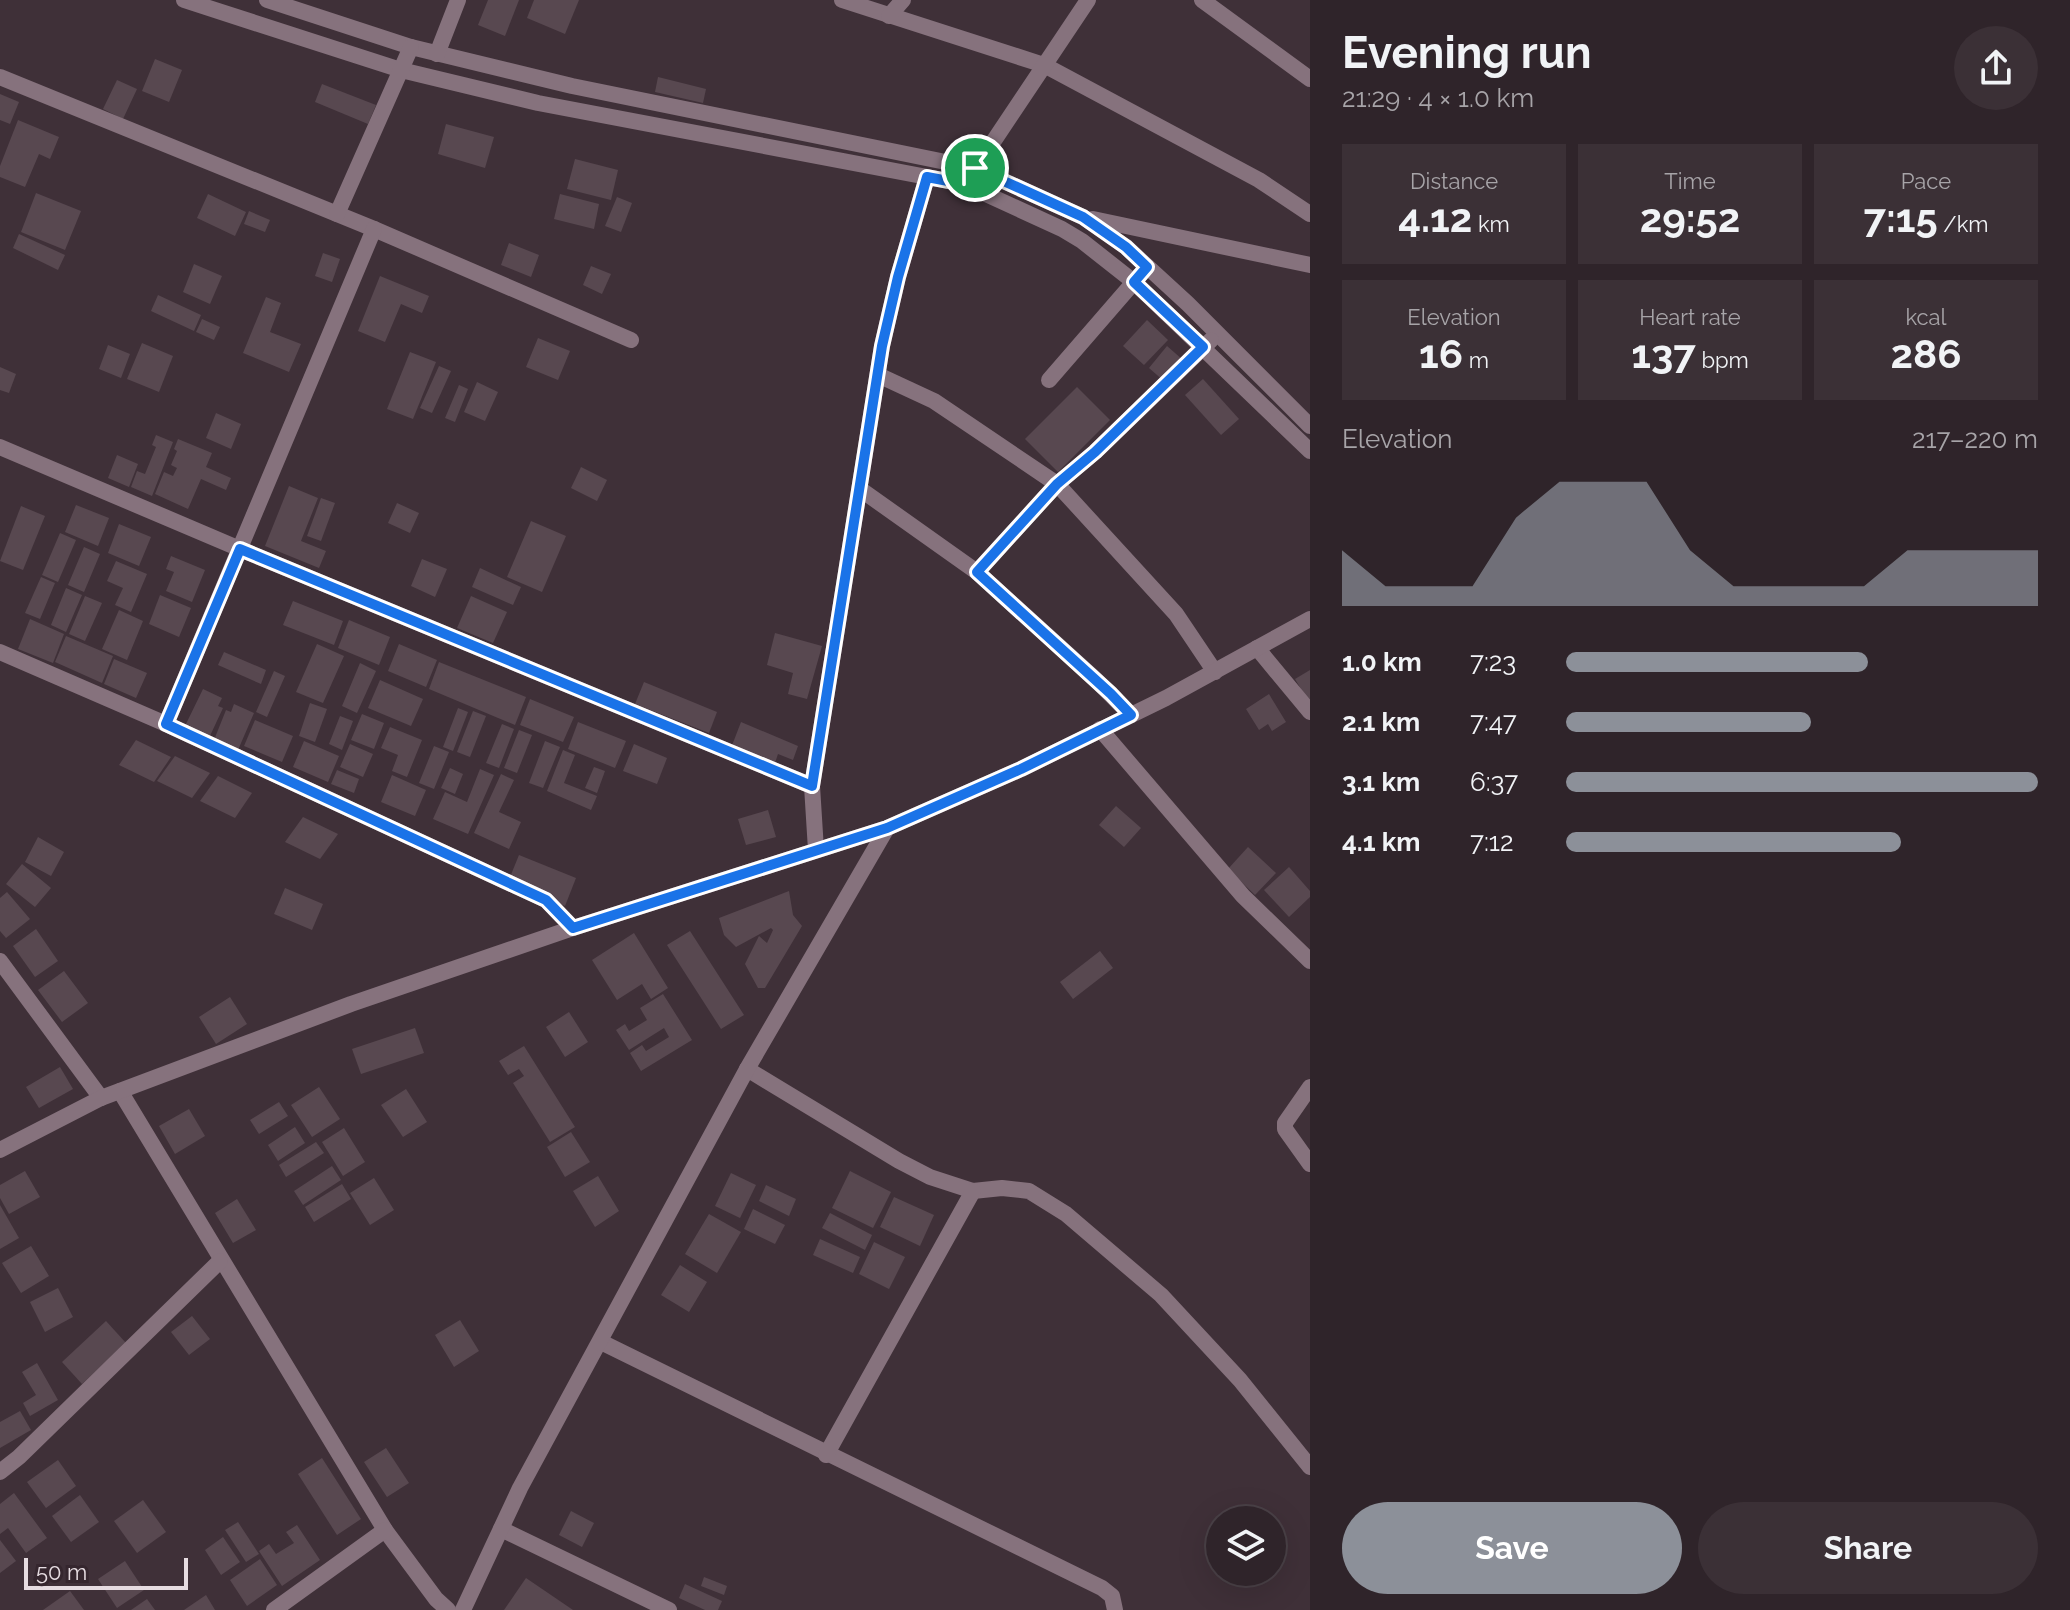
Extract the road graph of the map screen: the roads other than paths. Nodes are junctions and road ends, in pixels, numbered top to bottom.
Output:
1 (184, 0) edge
2 (267, 0) edge
3 (458, 0) edge
4 (842, 0) edge
5 (903, 0) edge
6 (1088, 0) edge
7 (1202, 0) edge
8 (889, 16) junction
9 (411, 47) junction
10 (437, 54) junction
11 (1044, 65) junction
12 (401, 70) junction
13 (0, 77) edge
14 (1310, 79) edge
15 (975, 168) junction
16 (927, 177) junction
17 (964, 184) junction
18 (337, 214) junction
19 (1310, 214) edge
20 (1083, 217) junction
21 (374, 229) junction
22 (1310, 265) edge
23 (1147, 267) junction
24 (1134, 282) junction
25 (1218, 334) junction
26 (631, 340) dead end
27 (1203, 347) junction
28 (878, 375) junction
29 (1049, 380) dead end
30 (1310, 426) edge
31 (0, 447) edge
32 (1310, 451) edge
33 (1057, 484) junction
34 (860, 489) junction
35 (240, 549) junction
36 (977, 572) junction
37 (1310, 619) edge
38 (1257, 648) junction
39 (0, 652) edge
40 (1215, 672) junction
41 (1310, 712) edge
42 (1131, 715) junction
43 (166, 724) junction
44 (1100, 729) junction
45 (812, 786) junction
46 (887, 828) junction
47 (816, 850) junction
48 (573, 928) junction
49 (0, 961) edge
50 (1310, 961) edge
51 (747, 1069) junction
52 (1310, 1087) edge
53 (120, 1091) junction
54 (101, 1098) junction
55 (0, 1150) edge
56 (1310, 1164) edge
57 (973, 1191) junction
58 (220, 1261) junction
59 (601, 1342) junction
60 (826, 1455) junction
61 (1310, 1467) edge
62 (0, 1472) edge
63 (501, 1529) junction
64 (385, 1530) junction
65 (274, 1610) edge
66 (448, 1610) edge
67 (463, 1610) edge
68 (669, 1610) edge
69 (1115, 1610) edge

1 - 12 street
2 - 9 street
3 - 10 street
4 - 8 street
5 - 8 street
6 - 11 street
7 - 14 street
8 - 11 street
9 - 10 street
9 - 12 street
10 - 15 street
11 - 15 street
11 - 19 street
12 - 16 street
12 - 18 street
13 - 18 street
15 - 17 street
15 - 20 street
16 - 17 street
16 - 28 street
17 - 24 street
18 - 21 street
20 - 22 street
20 - 23 street
21 - 26 street
21 - 35 street
23 - 24 street
23 - 25 street
24 - 27 street
24 - 29 street
25 - 27 street
25 - 30 street
27 - 32 street
27 - 33 street
28 - 33 street
28 - 34 street
31 - 35 street
33 - 36 street
33 - 40 street
34 - 36 street
34 - 45 street
35 - 43 street
35 - 45 street
36 - 42 street
37 - 38 street
38 - 40 street
38 - 41 street
39 - 43 street
40 - 42 street
42 - 44 street
43 - 48 street
44 - 46 street
44 - 50 street
45 - 47 street
46 - 47 street
46 - 51 street
47 - 48 street
48 - 53 street
49 - 54 street
51 - 57 street
51 - 59 street
52 - 56 street
53 - 54 street
53 - 58 street
54 - 55 street
57 - 60 street
57 - 61 street
58 - 62 street
58 - 64 street
59 - 60 street
59 - 63 street
60 - 69 street
63 - 67 street
63 - 68 street
64 - 65 street
64 - 66 street

